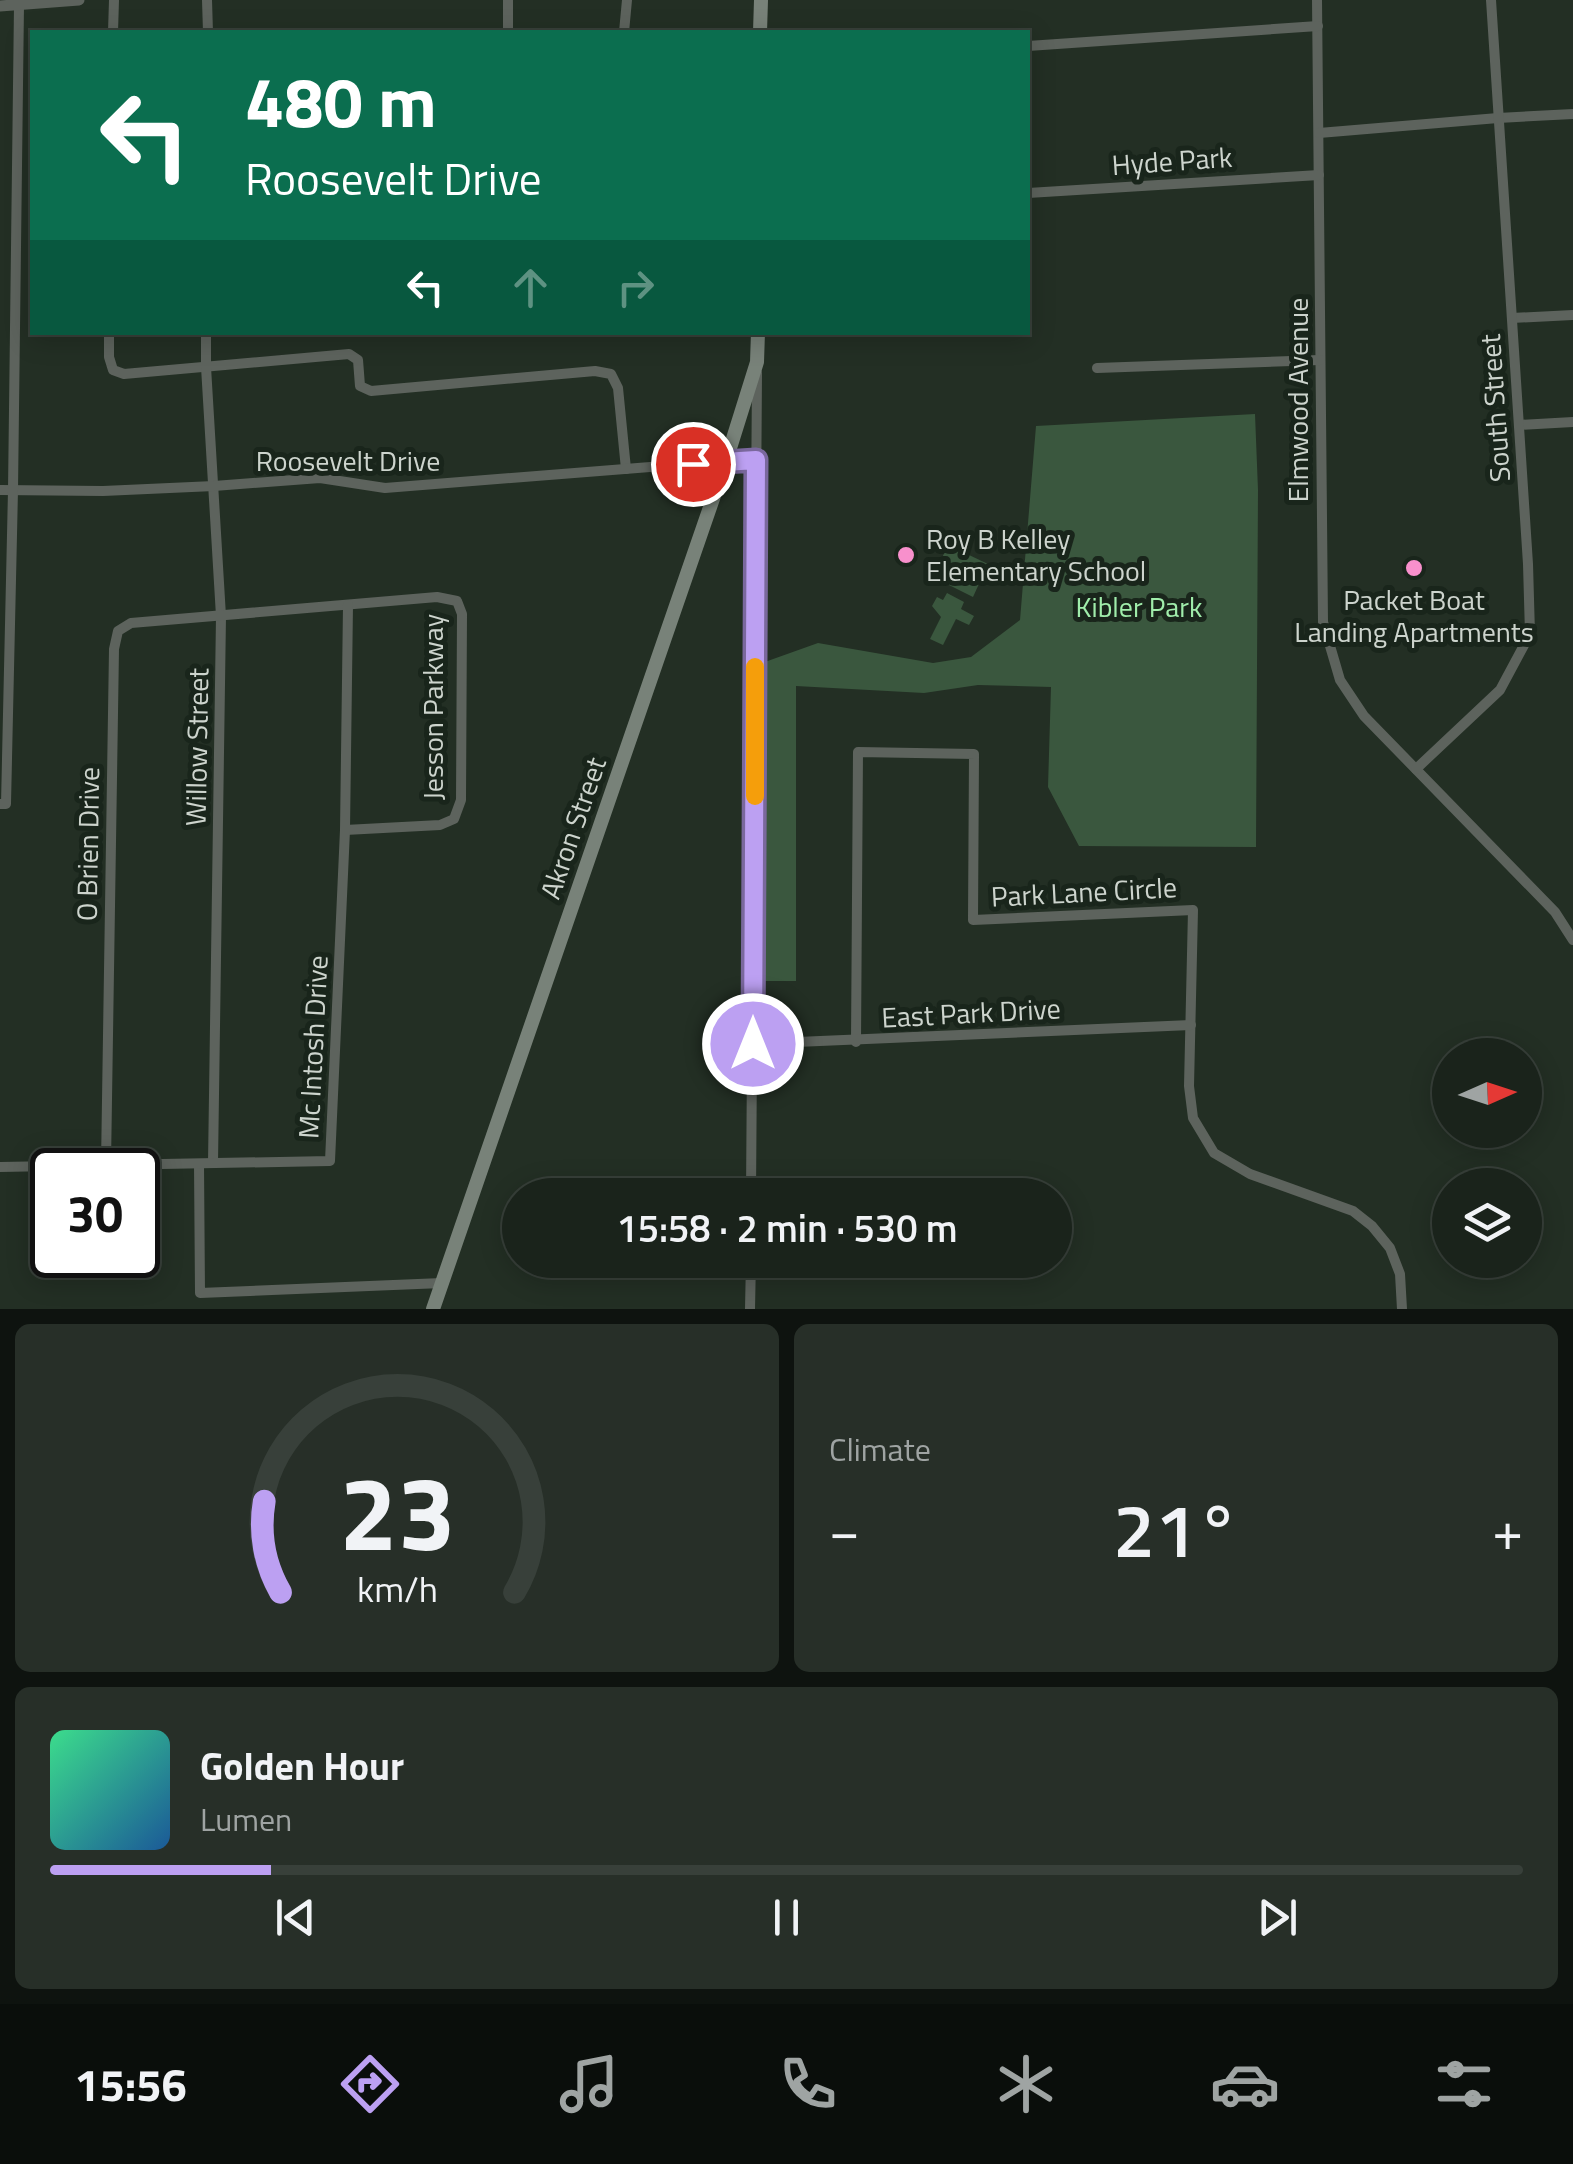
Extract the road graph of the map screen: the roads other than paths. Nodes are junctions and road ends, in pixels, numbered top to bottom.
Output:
1 (79, 0) edge
2 (114, 0) edge
3 (207, 0) edge
4 (508, 0) edge
5 (627, 0) edge
6 (761, 0) edge
7 (1317, 0) edge
8 (1491, 0) edge
9 (18, 4) junction
10 (0, 6) edge
11 (1318, 26) junction
12 (114, 30) edge
13 (208, 30) edge
14 (508, 30) edge
15 (624, 30) edge
16 (760, 30) edge
17 (1030, 46) edge
18 (1573, 114) edge
19 (1498, 118) junction
20 (1319, 133) junction
21 (1319, 175) junction
22 (1030, 192) edge
23 (1573, 315) edge
24 (1512, 318) junction
25 (109, 335) edge
26 (206, 335) edge
27 (758, 335) edge
28 (1320, 360) junction
29 (758, 362) junction
30 (206, 366) junction
31 (1097, 368) dead end
32 (1573, 422) edge
33 (1519, 426) junction
34 (756, 460) junction
35 (726, 461) junction
36 (626, 469) junction
37 (214, 486) junction
38 (0, 490) edge
39 (13, 490) junction
40 (348, 605) junction
41 (221, 616) junction
42 (1416, 769) junction
43 (3, 804) edge
44 (345, 830) junction
45 (1573, 940) edge
46 (1190, 1025) junction
47 (856, 1042) junction
48 (753, 1044) junction
49 (106, 1148) edge
50 (213, 1162) junction
51 (160, 1164) edge
52 (199, 1164) junction
53 (30, 1166) edge
54 (0, 1167) edge
55 (752, 1178) edge
56 (751, 1278) edge
57 (442, 1283) junction
58 (433, 1309) edge
59 (750, 1309) edge
60 (1402, 1309) edge

1 - 9 street
2 - 12 street
3 - 13 street
4 - 14 street
5 - 15 street
6 - 16 main road
7 - 11 street, Elmwood Avenue
8 - 19 street, South Street
9 - 10 street
9 - 39 street
11 - 17 street
11 - 20 street, Elmwood Avenue
18 - 19 street
19 - 20 street
19 - 24 street, South Street
20 - 21 street, Elmwood Avenue
21 - 22 street, Hyde Park
21 - 28 street, Elmwood Avenue
23 - 24 street
24 - 33 street, South Street
25 - 30 street
26 - 30 street, Willow Street
27 - 29 main road, Akron Street
28 - 31 street
28 - 42 street, Elmwood Avenue
29 - 34 street
29 - 35 main road, Akron Street
30 - 36 street
30 - 37 street, Willow Street
32 - 33 street
33 - 42 street, South Street
34 - 35 street, Roosevelt Drive
34 - 48 street
35 - 36 street, Roosevelt Drive
35 - 57 main road, Akron Street
36 - 37 street, Roosevelt Drive
37 - 39 street, Roosevelt Drive
37 - 41 street, Willow Street
38 - 39 street, Roosevelt Drive
39 - 43 street
40 - 41 street, Jesson Parkway
40 - 44 street, Mc Intosh Drive
40 - 44 street, Jesson Parkway
41 - 49 street, O Brien Drive
41 - 50 street, Willow Street
42 - 45 street, Elmwood Avenue
44 - 50 street, Mc Intosh Drive
46 - 47 street, East Park Drive
46 - 47 street, Park Lane Circle
46 - 60 street, Park Lane Circle
47 - 48 street, East Park Drive
48 - 55 street
50 - 52 street, Mc Intosh Drive
51 - 52 street, Mc Intosh Drive
52 - 57 street
53 - 54 street, Mc Intosh Drive
56 - 59 street
57 - 58 main road, Akron Street

